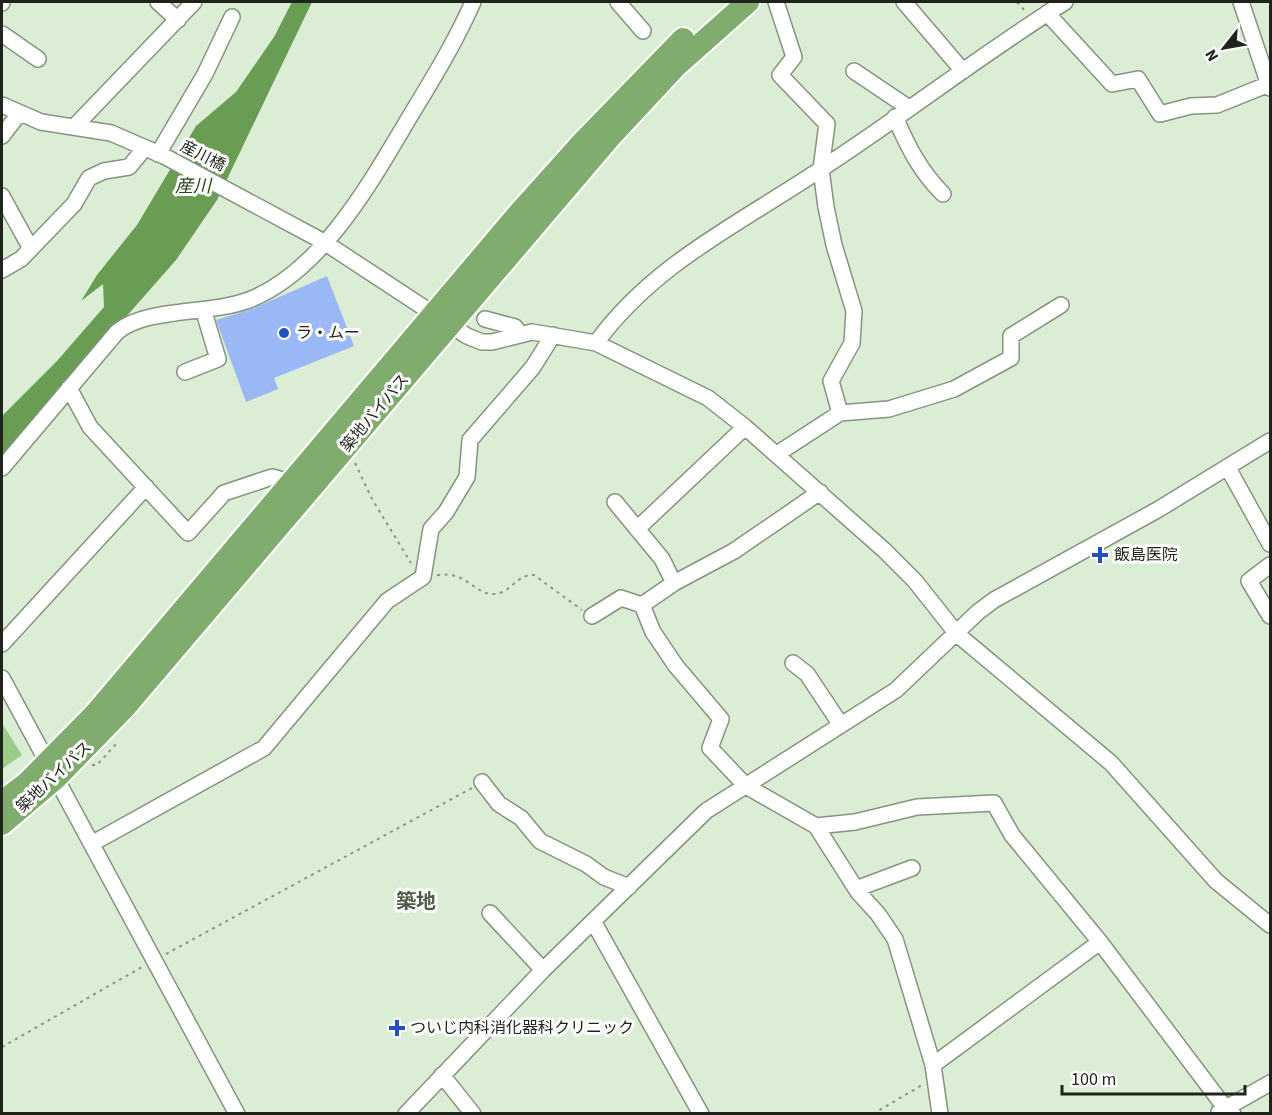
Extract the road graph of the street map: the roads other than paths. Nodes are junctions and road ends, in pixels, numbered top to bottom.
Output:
1 (158, 2) edge
2 (194, 2) edge
3 (473, 2) edge
4 (618, 2) edge
5 (724, 2) edge
6 (748, 2) edge
7 (776, 2) edge
8 (904, 2) edge
9 (1065, 2) edge
10 (1241, 2) edge
11 (1047, 13) junction
12 (232, 17) dead end
13 (178, 20) junction
14 (643, 31) dead end
15 (2, 34) edge
16 (39, 59) dead end
17 (854, 71) dead end
18 (963, 71) junction
19 (1270, 86) edge
20 (2, 105) edge
21 (909, 108) junction
22 (19, 114) junction
23 (896, 117) junction
24 (74, 127) junction
25 (2, 136) edge
26 (156, 153) junction
27 (822, 169) junction
28 (943, 194) dead end
29 (2, 196) edge
30 (324, 242) junction
31 (31, 249) junction
32 (2, 270) edge
33 (1060, 305) dead end
34 (204, 312) junction
35 (442, 318) junction
36 (485, 319) dead end
37 (520, 334) junction
38 (554, 335) junction
39 (596, 343) junction
40 (185, 372) dead end
41 (69, 388) junction
42 (840, 413) junction
43 (746, 427) junction
44 (1270, 441) edge
45 (777, 454) junction
46 (2, 468) edge
47 (1228, 468) junction
48 (290, 482) junction
49 (146, 487) junction
50 (820, 492) junction
51 (615, 502) dead end
52 (637, 529) junction
53 (1270, 544) edge
54 (1270, 565) edge
55 (674, 583) junction
56 (642, 604) junction
57 (592, 616) road end
58 (1270, 616) edge
59 (957, 634) junction
60 (2, 644) edge
61 (793, 663) dead end
62 (2, 678) edge
63 (841, 725) junction
64 (52, 770) junction
65 (482, 782) road end
66 (746, 786) junction
67 (2, 802) edge
68 (2, 824) edge
69 (816, 826) junction
70 (93, 843) junction
71 (912, 868) dead end
72 (629, 887) junction
73 (856, 889) junction
74 (490, 913) dead end
75 (593, 921) junction
76 (1270, 925) edge
77 (1100, 942) junction
78 (543, 970) junction
79 (934, 1071) junction
80 (442, 1075) junction
81 (1270, 1083) edge
82 (1225, 1112) edge
83 (237, 1113) edge
84 (406, 1113) edge
85 (473, 1113) edge
86 (701, 1113) edge
87 (940, 1113) edge

1 - 13 street
2 - 13 street
3 - 30 street
4 - 14 street
5 - 35 highway, 築地バイパス
6 - 35 highway, 築地バイパス
7 - 27 street
8 - 18 street
9 - 11 street
10 - 19 street
11 - 18 street
11 - 19 street
12 - 26 street
13 - 24 street
15 - 16 street
17 - 21 street
18 - 21 street
20 - 22 street, 産川橋
21 - 23 street
22 - 24 street, 産川橋
22 - 25 street
23 - 27 street
23 - 28 street
24 - 26 street, 産川橋
26 - 30 street, 産川橋
26 - 31 street
27 - 39 street
27 - 42 street
29 - 31 street
30 - 34 street
30 - 35 street, 産川橋
31 - 32 street
33 - 42 street
34 - 40 street
34 - 41 street
35 - 37 street, 産川橋
35 - 48 highway, 築地バイパス
35 - 64 highway, 築地バイパス
36 - 37 street
37 - 38 street
38 - 39 street
38 - 70 street
39 - 43 street
41 - 46 street
41 - 49 street
42 - 45 street
43 - 45 street
43 - 52 street
44 - 47 street
45 - 50 street
47 - 53 street
47 - 59 street
48 - 49 street
48 - 64 highway, 築地バイパス
49 - 60 street
50 - 55 street
50 - 59 street
51 - 52 street
52 - 55 street
54 - 58 street
55 - 56 street
56 - 57 street
56 - 66 street
59 - 63 street
59 - 76 street
61 - 63 street
62 - 64 street
63 - 66 street
64 - 67 highway, 築地バイパス
64 - 68 highway, 築地バイパス
64 - 70 street
65 - 72 street
66 - 69 street
66 - 72 street
69 - 73 street
69 - 77 street
70 - 83 street
71 - 73 street
72 - 75 street
73 - 79 street
74 - 78 street
75 - 78 street
75 - 86 street
77 - 79 street
77 - 82 street
78 - 80 street
79 - 87 street
80 - 84 street
80 - 85 street
81 - 82 street

